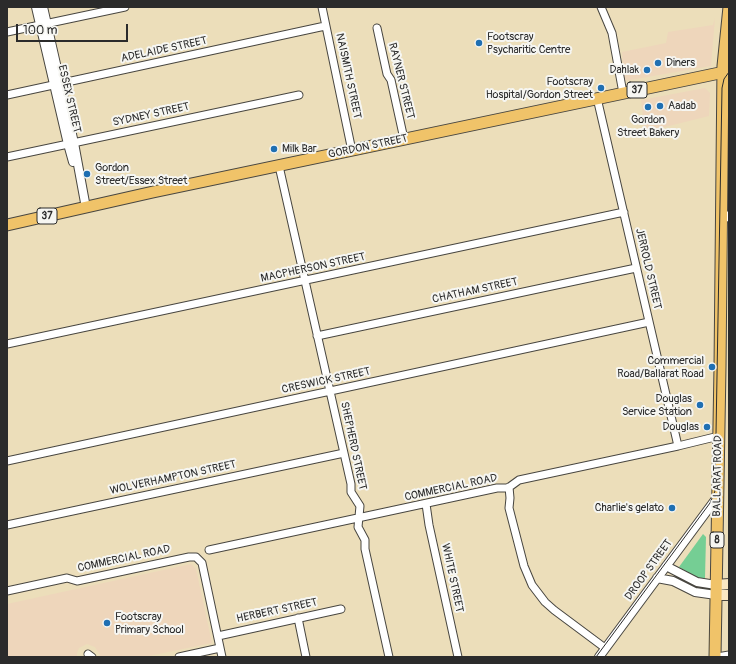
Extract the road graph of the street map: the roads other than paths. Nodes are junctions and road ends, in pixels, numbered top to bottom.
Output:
1 (36, 7) edge
2 (43, 7) edge
3 (125, 7) edge
4 (322, 7) edge
5 (601, 7) edge
6 (729, 7) edge
7 (44, 25) junction
8 (325, 26) junction
9 (377, 28) dead end
10 (7, 32) edge
11 (726, 72) edge
12 (57, 84) junction
13 (624, 92) junction
14 (7, 95) edge
15 (299, 95) dead end
16 (597, 98) junction
17 (729, 98) edge
18 (722, 110) junction
19 (404, 139) junction
20 (71, 144) junction
21 (352, 151) junction
22 (7, 158) edge
23 (279, 166) junction
24 (86, 208) junction
25 (722, 208) junction
26 (624, 212) junction
27 (729, 218) edge
28 (7, 225) edge
29 (725, 228) edge
30 (636, 268) junction
31 (305, 281) junction
32 (649, 322) junction
33 (318, 336) junction
34 (7, 344) edge
35 (330, 392) junction
36 (719, 436) junction
37 (678, 446) junction
38 (344, 453) junction
39 (7, 461) edge
40 (509, 487) junction
41 (718, 496) junction
42 (426, 504) junction
43 (359, 518) junction
44 (7, 525) edge
45 (209, 550) dead end
46 (666, 566) junction
47 (657, 578) junction
48 (729, 584) edge
49 (716, 590) junction
50 (7, 591) edge
51 (729, 595) edge
52 (341, 609) dead end
53 (298, 618) junction
54 (218, 636) junction
55 (220, 648) junction
56 (605, 648) junction
57 (729, 655) edge
58 (179, 657) edge
59 (222, 657) edge
60 (306, 657) edge
61 (389, 657) edge
62 (458, 657) edge
63 (599, 657) edge
64 (716, 657) edge

1 - 7 street, ESSEX STREET
2 - 7 street, ESSEX STREET
3 - 7 street
4 - 8 street, NAISMITH STREET
5 - 13 street
6 - 11 main road, BALLARAT ROAD / 8
7 - 10 street
7 - 12 street, ESSEX STREET
8 - 12 street, ADELAIDE STREET
8 - 21 street, NAISMITH STREET
9 - 19 street, RAYNER STREET
11 - 13 main road, GORDON STREET / 37
11 - 18 main road, BALLARAT ROAD / 8
12 - 14 street, ADELAIDE STREET
12 - 20 street, ESSEX STREET
13 - 16 main road, GORDON STREET / 37
15 - 20 street, SYDNEY STREET
16 - 19 main road, GORDON STREET / 37
16 - 26 street, JERROLD STREET
17 - 18 main road
18 - 25 main road, BALLARAT ROAD / 8
19 - 21 main road, GORDON STREET / 37
20 - 22 street, SYDNEY STREET
20 - 24 street, ESSEX STREET
21 - 23 main road, GORDON STREET / 37
23 - 24 main road, GORDON STREET / 37
23 - 31 street, SHEPHERD STREET
24 - 28 main road, GORDON STREET / 37
25 - 27 street
25 - 29 main road, BALLARAT ROAD / 8
26 - 30 street, JERROLD STREET
26 - 31 street, MACPHERSON STREET
29 - 36 main road, BALLARAT ROAD / 8
30 - 32 street, JERROLD STREET
30 - 33 street, CHATHAM STREET
31 - 33 street, SHEPHERD STREET
31 - 34 street, MACPHERSON STREET
32 - 35 street, CRESWICK STREET
32 - 37 street, JERROLD STREET
33 - 35 street, SHEPHERD STREET
35 - 38 street, SHEPHERD STREET
35 - 39 street, CRESWICK STREET
36 - 37 street, COMMERCIAL ROAD
36 - 41 main road, BALLARAT ROAD / 8
37 - 40 street, COMMERCIAL ROAD
38 - 43 street, SHEPHERD STREET
38 - 44 street, WOLVERHAMPTON STREET
40 - 42 street, COMMERCIAL ROAD
40 - 56 street
41 - 46 street, DROOP STREET
41 - 49 main road, BALLARAT ROAD / 8
42 - 43 street, COMMERCIAL ROAD
42 - 62 street, WHITE STREET
43 - 45 street, COMMERCIAL ROAD
43 - 61 street, SHEPHERD STREET
46 - 47 street, DROOP STREET
46 - 49 street
47 - 49 street
47 - 56 street, DROOP STREET
48 - 49 main road
49 - 51 main road
49 - 64 main road, BALLARAT ROAD / 8
50 - 54 street, COMMERCIAL ROAD
52 - 53 street, HERBERT STREET
53 - 54 street, HERBERT STREET
53 - 60 street
54 - 55 street
55 - 58 street
55 - 59 street
56 - 63 street, DROOP STREET
57 - 64 street

